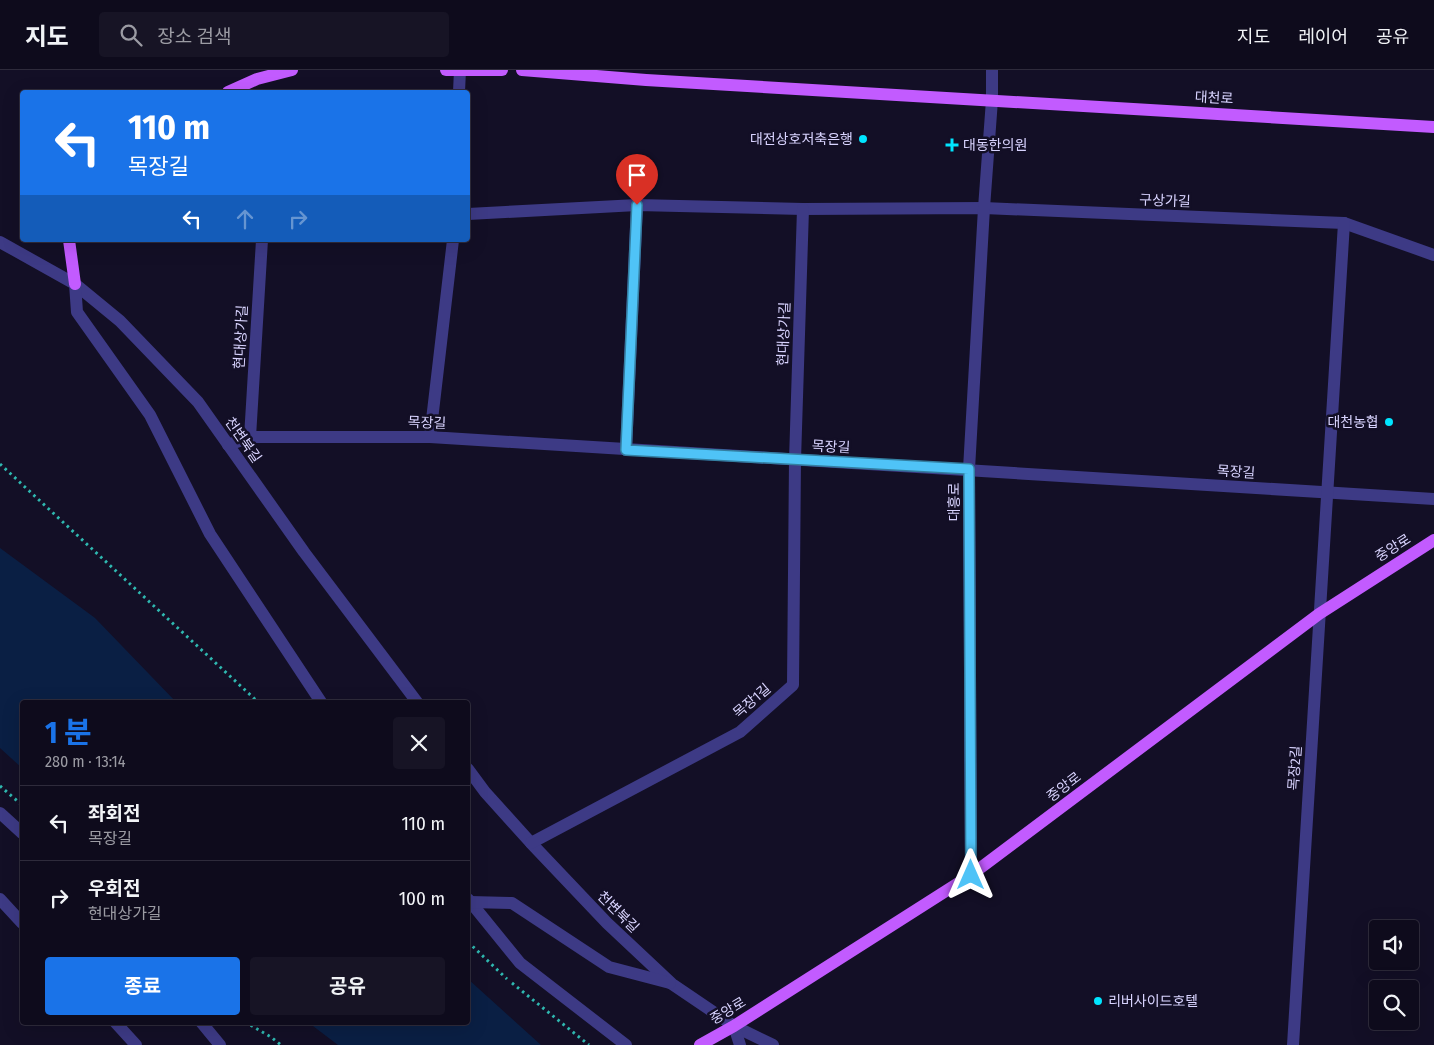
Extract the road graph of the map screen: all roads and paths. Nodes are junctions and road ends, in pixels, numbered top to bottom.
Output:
1 (292, 70) edge
2 (446, 70) edge
3 (460, 70) edge
4 (502, 70) edge
5 (522, 70) edge
6 (992, 70) edge
7 (646, 75) edge
8 (232, 90) edge
9 (459, 90) edge
10 (992, 100) junction
11 (1434, 127) edge
12 (637, 205) junction
13 (984, 208) junction
14 (802, 209) junction
15 (470, 214) edge
16 (1344, 223) junction
17 (0, 242) edge
18 (69, 242) edge
19 (262, 242) edge
20 (453, 242) edge
21 (1434, 255) edge
22 (75, 284) junction
23 (250, 437) junction
24 (430, 437) junction
25 (228, 445) junction
26 (626, 450) junction
27 (795, 460) junction
28 (0, 464) edge
29 (969, 469) junction
30 (1328, 493) junction
31 (1434, 499) edge
32 (1434, 540) edge
33 (1319, 614) junction
34 (256, 700) edge
35 (320, 700) edge
36 (415, 700) edge
37 (470, 772) edge
38 (0, 786) edge
39 (20, 803) edge
40 (0, 813) edge
41 (20, 831) edge
42 (531, 844) junction
43 (971, 875) junction
44 (0, 899) edge
45 (470, 900) edge
46 (470, 901) edge
47 (20, 921) edge
48 (672, 984) junction
49 (118, 1025) edge
50 (203, 1025) edge
51 (250, 1025) edge
52 (734, 1026) junction
53 (701, 1044) edge
54 (136, 1045) edge
55 (220, 1045) edge
56 (281, 1045) edge
57 (626, 1045) edge
58 (740, 1045) edge
59 (773, 1045) edge
60 (1293, 1045) edge

1 - 8 main road
2 - 3 main road
3 - 4 main road
3 - 9 street
5 - 7 main road, 대천로
6 - 10 street, 대흥로
7 - 10 main road, 대천로
10 - 11 main road, 대천로
10 - 13 street, 대흥로
12 - 14 street
12 - 15 street
12 - 26 street
13 - 14 street
13 - 16 street, 구상가길
13 - 29 street, 대흥로
14 - 27 street, 현대상가길
16 - 21 street, 구상가길
16 - 30 street
17 - 22 street, 천변북길
18 - 22 main road
19 - 23 street, 현대상가길
20 - 24 street
22 - 25 street, 천변북길
22 - 35 street
23 - 24 street, 목장길
23 - 25 street, 목장길
24 - 26 street, 목장길
25 - 36 street, 천변북길
26 - 27 street, 목장길
27 - 29 street, 목장길
27 - 42 street, 목장1길
28 - 34 path
29 - 30 street, 목장길
29 - 43 street, 대흥로
30 - 31 street, 목장길
30 - 33 street, 목장2길
32 - 33 main road, 중앙로
33 - 43 main road, 중앙로
33 - 60 street, 목장2길
37 - 42 street, 천변북길
38 - 39 path
40 - 41 street
42 - 48 street, 천변북길
43 - 52 main road, 중앙로
44 - 47 street
45 - 48 street
46 - 57 street
48 - 52 street, 천변북길
49 - 54 street
50 - 55 street
51 - 56 path
52 - 53 main road, 중앙로
52 - 58 street
52 - 59 street, 천변북길

